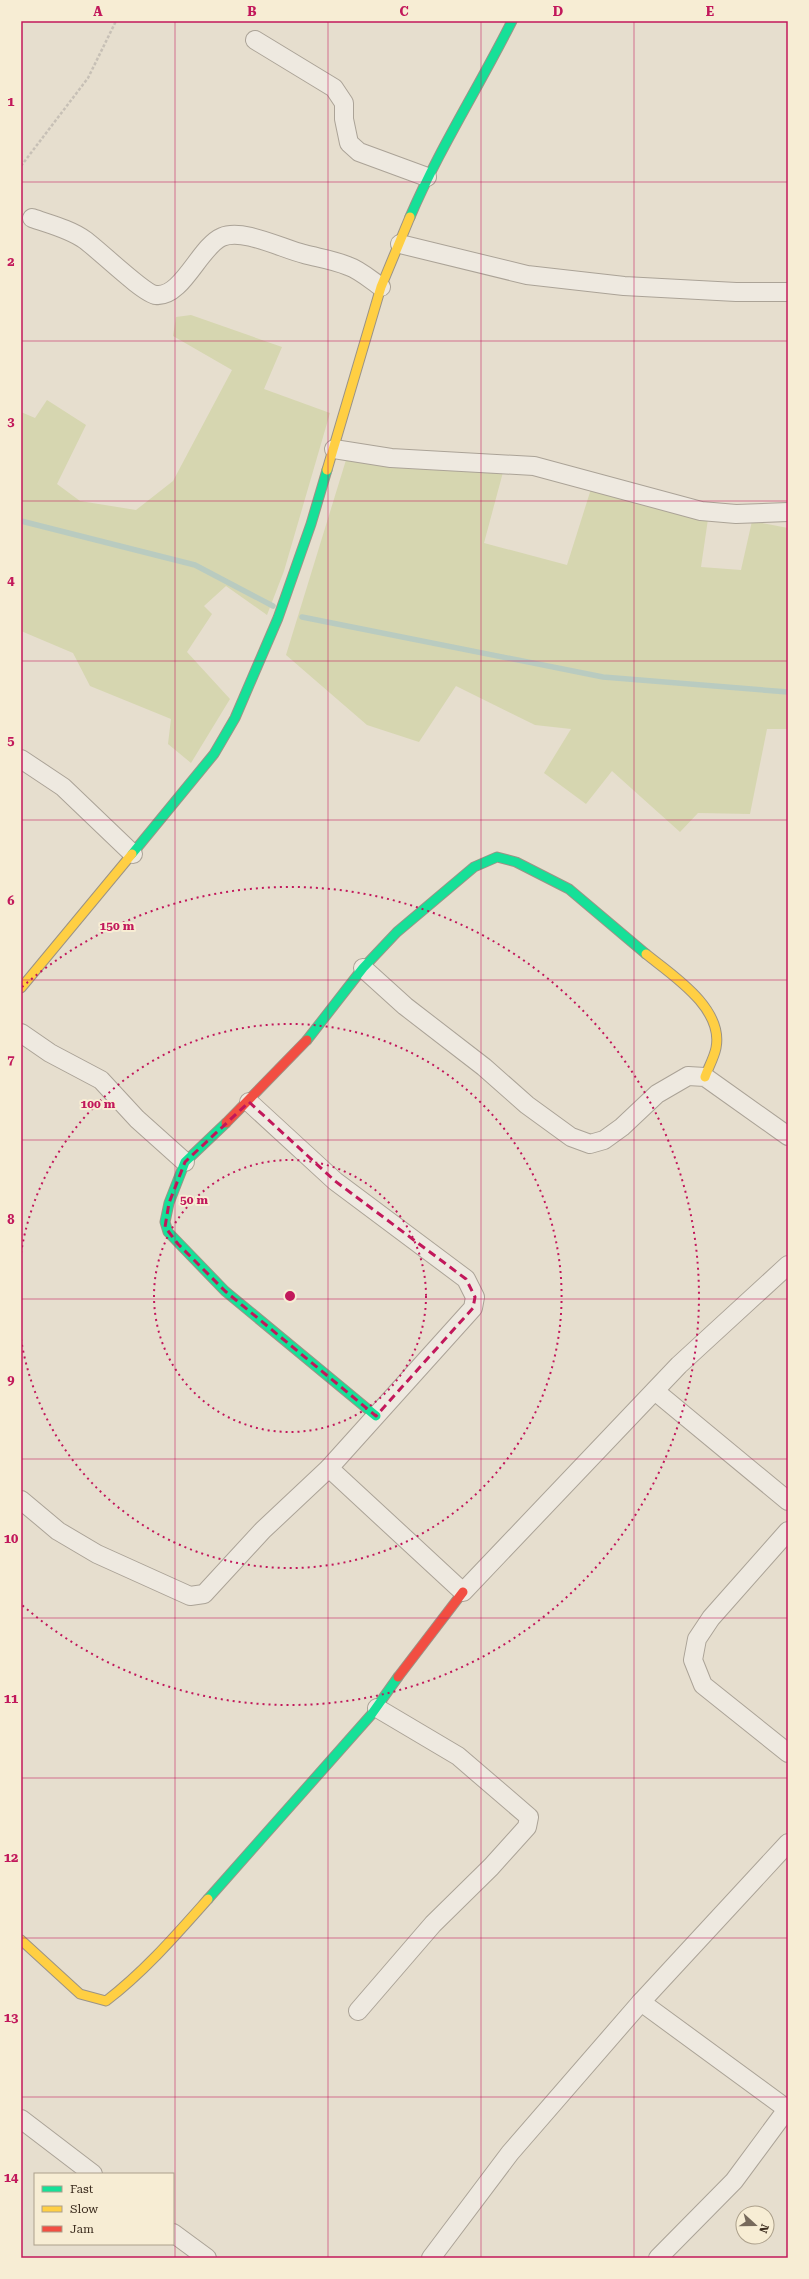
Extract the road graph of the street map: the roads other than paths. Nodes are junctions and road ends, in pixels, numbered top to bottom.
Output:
1 (512, 21) edge
2 (254, 40) dead end
3 (427, 177) junction
4 (32, 218) dead end
5 (400, 244) junction
6 (381, 287) junction
7 (788, 292) edge
8 (334, 449) junction
9 (788, 512) edge
10 (21, 759) edge
11 (133, 854) junction
12 (363, 968) junction
13 (21, 988) edge
14 (21, 1033) edge
15 (705, 1076) junction
16 (249, 1102) junction
17 (788, 1136) edge
18 (185, 1162) junction
19 (788, 1265) edge
20 (655, 1391) junction
21 (376, 1416) junction
22 (329, 1468) junction
23 (21, 1500) edge
24 (788, 1501) edge
25 (788, 1531) edge
26 (463, 1592) junction
27 (377, 1708) junction
28 (788, 1753) edge
29 (788, 1843) edge
30 (21, 1940) edge
31 (641, 2002) junction
32 (358, 2011) dead end
33 (788, 2108) edge
34 (21, 2120) edge
35 (92, 2173) edge
36 (174, 2234) edge
37 (207, 2258) edge
38 (431, 2258) edge
39 (658, 2258) edge

1 - 3 street
2 - 3 street
3 - 5 street
4 - 6 street
5 - 6 street
5 - 7 street
6 - 8 street
8 - 9 street
8 - 11 street
10 - 11 street
11 - 13 street
12 - 15 street
12 - 15 street
12 - 16 street
14 - 18 street
15 - 17 street
16 - 18 street
16 - 21 street
18 - 21 street
19 - 20 street
20 - 24 street
20 - 26 street
21 - 22 street
22 - 23 street
22 - 26 street
25 - 28 street
26 - 27 street
27 - 30 street
27 - 32 street
29 - 31 street
31 - 33 street
31 - 38 street
33 - 39 street
34 - 35 street
36 - 37 street

